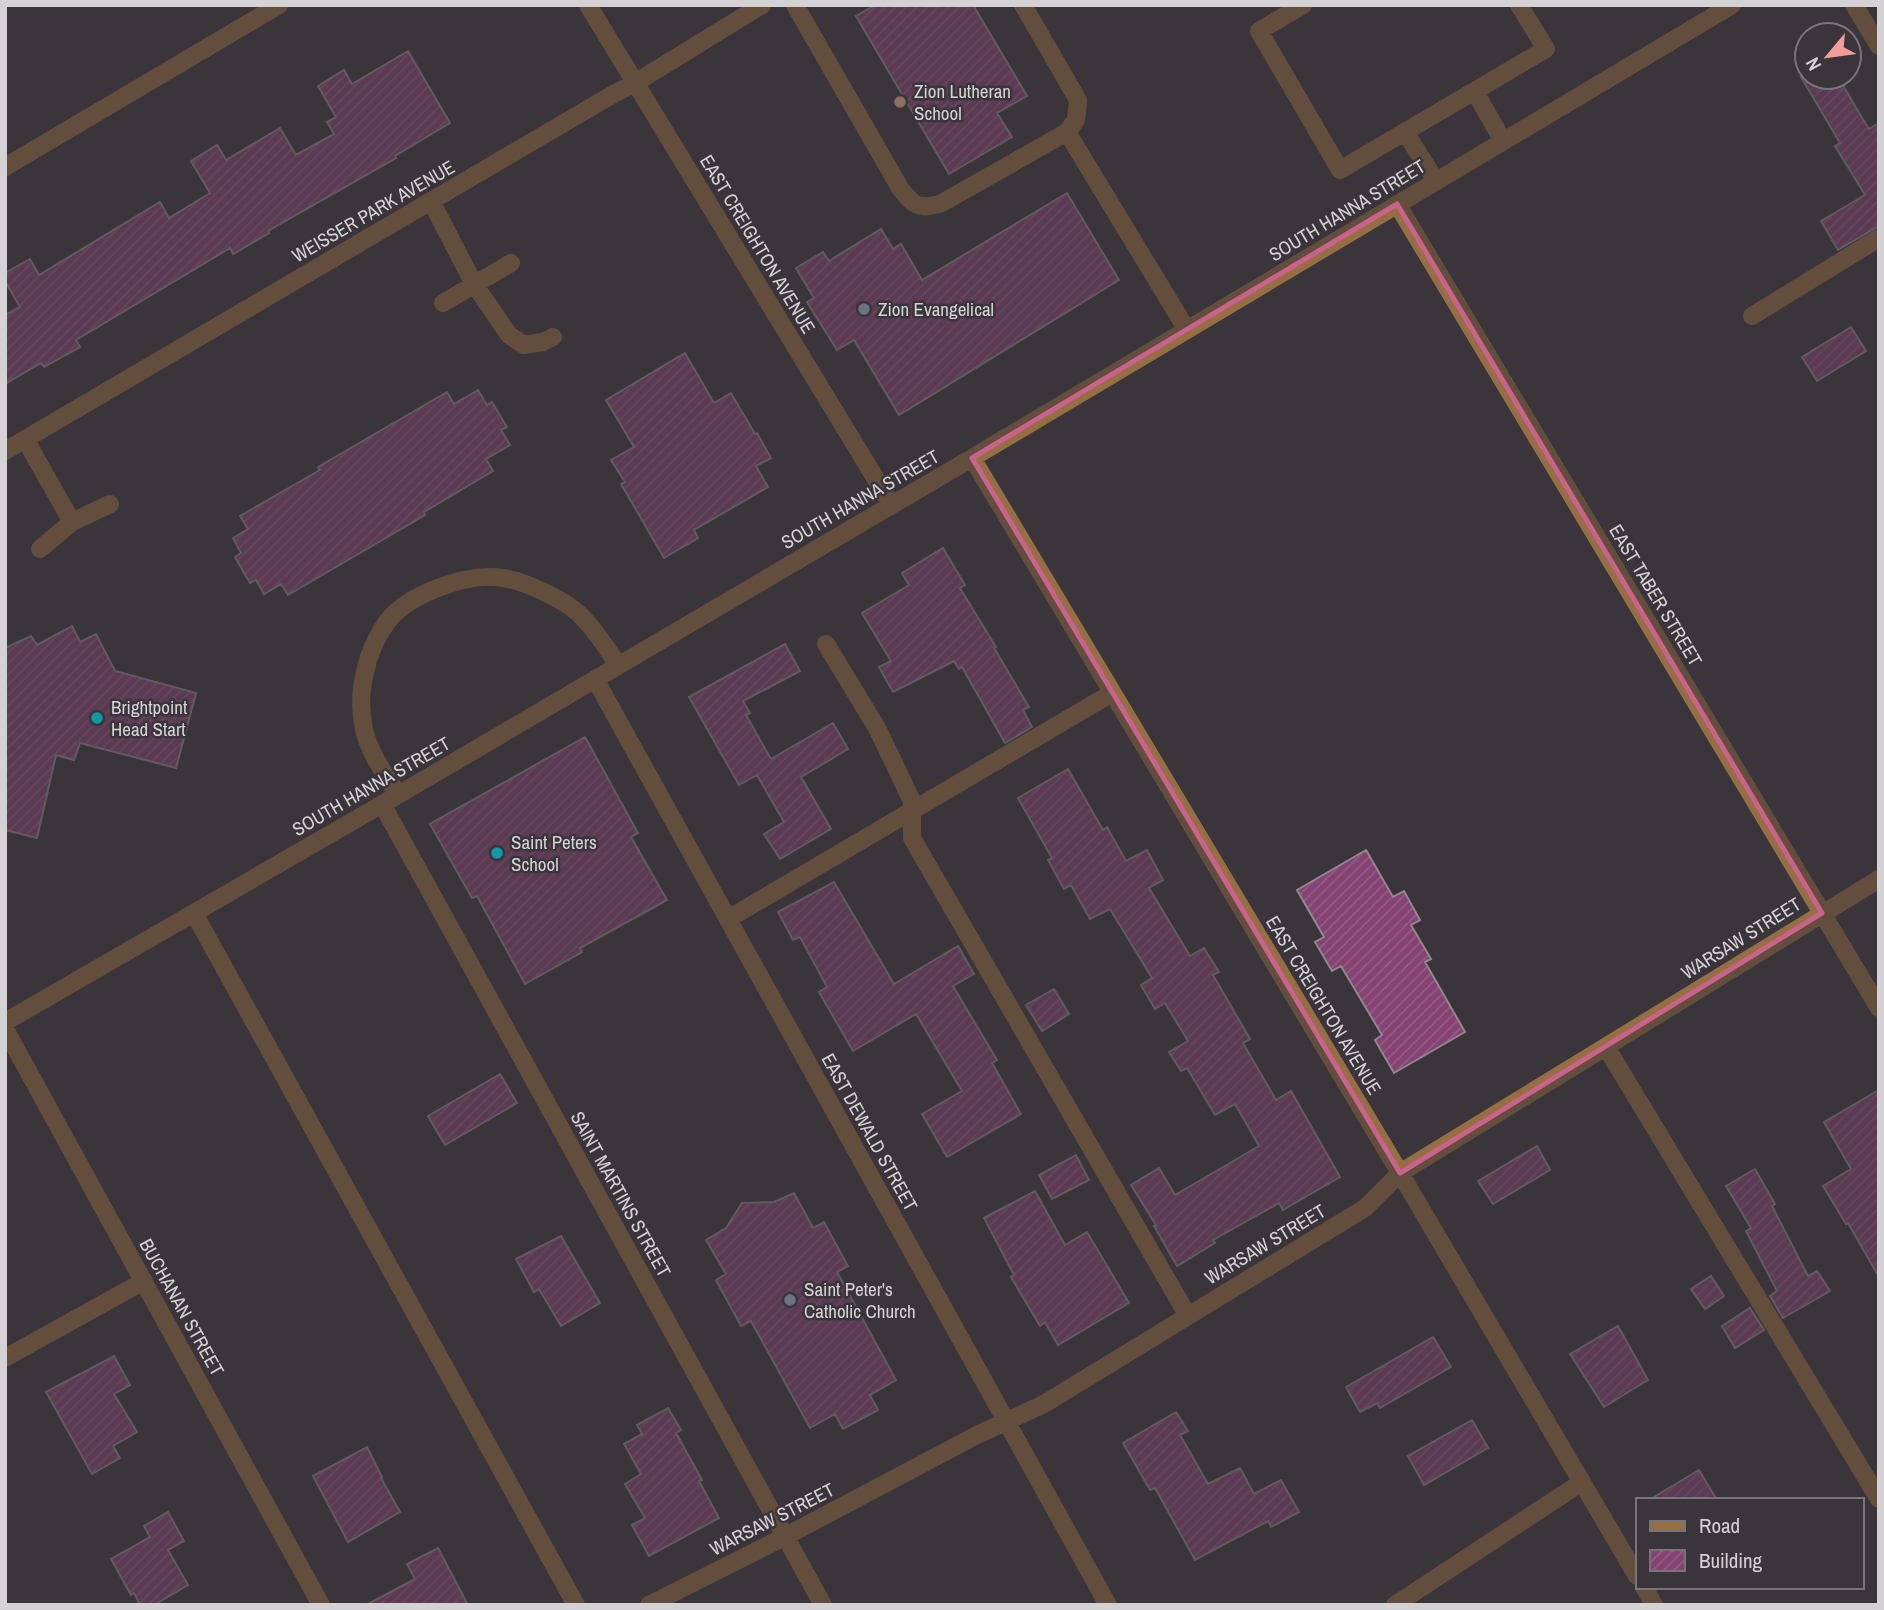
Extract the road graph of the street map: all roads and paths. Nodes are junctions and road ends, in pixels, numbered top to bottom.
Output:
1 (279, 5) edge
2 (588, 5) edge
3 (762, 5) edge
4 (795, 5) edge
5 (1023, 5) edge
6 (1303, 5) edge
7 (1520, 5) edge
8 (1732, 5) edge
9 (1854, 5) edge
10 (1879, 46) edge
11 (635, 83) junction
12 (1475, 92) junction
13 (1067, 132) junction
14 (1405, 132) junction
15 (1503, 141) junction
16 (5, 167) edge
17 (1436, 181) junction
18 (431, 201) junction
19 (1397, 204) junction
20 (1879, 238) edge
21 (511, 263) dead end
22 (474, 284) junction
23 (443, 303) dead end
24 (1752, 316) dead end
25 (1187, 330) junction
26 (553, 337) dead end
27 (25, 439) junction
28 (5, 451) edge
29 (972, 458) junction
30 (891, 504) junction
31 (110, 505) dead end
32 (72, 522) junction
33 (40, 549) dead end
34 (826, 644) dead end
35 (618, 666) junction
36 (595, 679) junction
37 (1112, 692) junction
38 (398, 795) junction
39 (382, 804) junction
40 (912, 811) junction
41 (1879, 879) edge
42 (194, 913) junction
43 (1822, 913) junction
44 (728, 919) junction
45 (1879, 1008) edge
46 (5, 1022) edge
47 (5, 1028) edge
48 (1606, 1047) junction
49 (1401, 1173) junction
50 (144, 1281) junction
51 (1188, 1316) junction
52 (5, 1358) edge
53 (1007, 1422) junction
54 (1582, 1482) junction
55 (1879, 1499) edge
56 (786, 1536) junction
57 (1636, 1574) edge
58 (1645, 1589) edge
59 (321, 1605) edge
60 (576, 1605) edge
61 (649, 1605) edge
62 (823, 1605) edge
63 (1108, 1605) edge
64 (1395, 1605) edge
65 (1654, 1605) edge

1 - 16 street
2 - 11 street, EAST CREIGHTON AVENUE
3 - 11 street, WEISSER PARK AVENUE
4 - 13 street
5 - 13 street
6 - 14 street
7 - 12 street
8 - 15 street, SOUTH HANNA STREET
9 - 10 street
11 - 18 street, WEISSER PARK AVENUE
11 - 30 street, EAST CREIGHTON AVENUE
12 - 14 street
12 - 15 street
13 - 25 street
14 - 17 street
15 - 17 street, SOUTH HANNA STREET
17 - 19 street, SOUTH HANNA STREET
18 - 22 street
18 - 27 street, WEISSER PARK AVENUE
19 - 25 street, SOUTH HANNA STREET
19 - 43 street, EAST TABER STREET
20 - 24 street
21 - 22 street
22 - 23 street
22 - 26 street
25 - 29 street, SOUTH HANNA STREET
27 - 28 street, WEISSER PARK AVENUE
27 - 32 street
29 - 30 street, SOUTH HANNA STREET
29 - 37 street, EAST CREIGHTON AVENUE
30 - 35 street, SOUTH HANNA STREET
31 - 32 street
32 - 33 street
34 - 40 street
35 - 36 street, SOUTH HANNA STREET
35 - 38 street
36 - 38 street, SOUTH HANNA STREET
36 - 44 street, EAST DEWALD STREET
37 - 40 street
37 - 49 street, EAST CREIGHTON AVENUE
38 - 39 street, SOUTH HANNA STREET
39 - 42 street, SOUTH HANNA STREET
39 - 56 street, SAINT MARTINS STREET
40 - 44 street
40 - 51 street
41 - 43 street, WARSAW STREET
42 - 46 street, SOUTH HANNA STREET
42 - 60 street
43 - 45 street, EAST TABER STREET
43 - 48 street, WARSAW STREET
44 - 53 street, EAST DEWALD STREET
47 - 50 street, BUCHANAN STREET
48 - 49 street, WARSAW STREET
48 - 55 street
49 - 51 street, WARSAW STREET
49 - 54 street, EAST CREIGHTON AVENUE
50 - 52 street
50 - 59 street, BUCHANAN STREET
51 - 53 street, WARSAW STREET
53 - 56 street, WARSAW STREET
53 - 63 street, EAST DEWALD STREET
54 - 57 street, EAST CREIGHTON AVENUE
54 - 64 street
56 - 61 street, WARSAW STREET
56 - 62 street, SAINT MARTINS STREET
58 - 65 street

